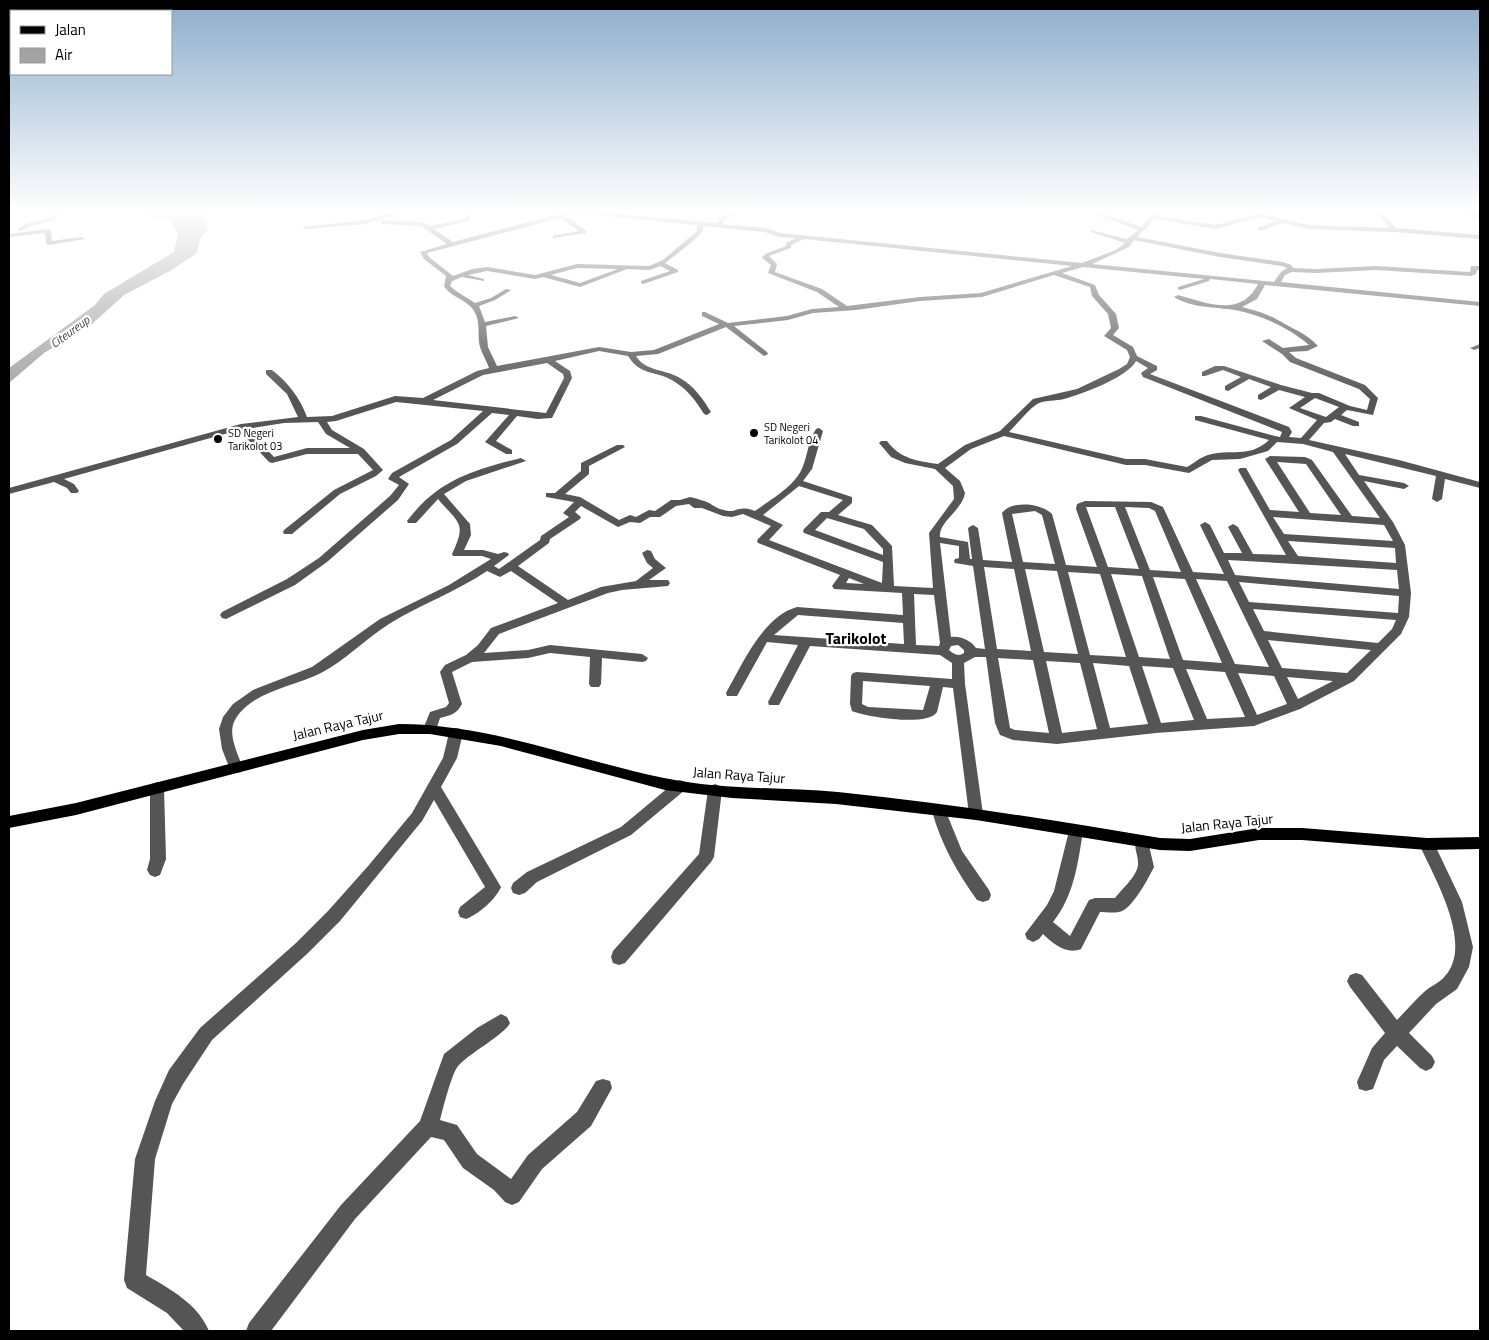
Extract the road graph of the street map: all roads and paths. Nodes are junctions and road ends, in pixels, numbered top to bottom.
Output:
1 (447, 273) edge
2 (473, 273) edge
3 (516, 273) edge
4 (550, 273) edge
5 (580, 273) edge
6 (615, 273) edge
7 (672, 273) edge
8 (771, 273) edge
9 (1056, 273) joint
10 (1157, 273) edge
11 (1285, 273) edge
12 (1449, 273) edge
13 (1474, 273) edge
14 (462, 275) junction
15 (543, 275) junction
16 (778, 275) junction
17 (600, 278) junction
18 (1211, 278) junction
19 (449, 280) junction
20 (482, 280) dead end
21 (768, 280) dead end
22 (644, 282) dead end
23 (1263, 282) junction
24 (1277, 284) junction
25 (1180, 288) dead end
26 (508, 290) dead end
27 (1178, 297) dead end
28 (1480, 304) edge
29 (475, 305) junction
30 (1235, 308) junction
31 (846, 309) junction
32 (705, 314) dead end
33 (515, 318) dead end
34 (484, 324) junction
35 (729, 325) junction
36 (1266, 341) dead end
37 (582, 343) dead end
38 (590, 350) junction
39 (1282, 350) junction
40 (631, 354) junction
41 (764, 354) dead end
42 (1134, 357) junction
43 (548, 360) junction
44 (494, 368) junction
45 (269, 372) dead end
46 (1205, 374) dead end
47 (1247, 377) junction
48 (1278, 387) junction
49 (1228, 388) dead end
50 (1312, 396) junction
51 (1261, 397) dead end
52 (424, 401) junction
53 (1347, 407) junction
54 (490, 410) junction
55 (708, 412) dead end
56 (515, 413) junction
57 (1334, 416) junction
58 (1198, 418) dead end
59 (303, 419) junction
60 (321, 419) junction
61 (1325, 420) junction
62 (1356, 424) dead end
63 (242, 427) junction
64 (819, 431) dead end
65 (1003, 433) junction
66 (1280, 439) junction
67 (1302, 441) junction
68 (884, 443) dead end
69 (620, 447) dead end
70 (1337, 450) junction
71 (360, 451) junction
72 (510, 452) dead end
73 (522, 461) dead end
74 (940, 467) junction
75 (1243, 470) dead end
76 (377, 472) junction
77 (1441, 474) junction
78 (394, 477) junction
79 (1357, 477) junction
80 (54, 478) junction
81 (797, 482) junction
82 (1480, 485) edge
83 (1404, 486) dead end
84 (9, 491) edge
85 (74, 491) dead end
86 (438, 493) junction
87 (1437, 499) dead end
88 (580, 502) junction
89 (1119, 504) junction
90 (1266, 513) junction
91 (757, 515) junction
92 (1306, 515) junction
93 (831, 516) junction
94 (1348, 518) junction
95 (412, 521) dead end
96 (1388, 522) junction
97 (1205, 525) dead end
98 (1233, 527) dead end
99 (974, 528) dead end
100 (288, 532) dead end
101 (1281, 537) junction
102 (942, 540) dead end
103 (1400, 545) junction
104 (647, 553) dead end
105 (1222, 556) junction
106 (1249, 557) junction
107 (1294, 559) junction
108 (887, 560) junction
109 (978, 563) junction
110 (1019, 565) junction
111 (511, 566) junction
112 (488, 567) junction
113 (1402, 567) junction
114 (1061, 568) junction
115 (1104, 570) junction
116 (1146, 573) junction
117 (1187, 576) junction
118 (1232, 578) junction
119 (664, 583) dead end
120 (639, 585) junction
121 (888, 589) junction
122 (908, 590) junction
123 (940, 592) junction
124 (1405, 593) junction
125 (567, 604) junction
126 (1245, 605) junction
127 (226, 614) dead end
128 (1402, 617) junction
129 (908, 618) junction
130 (1260, 636) junction
131 (763, 638) junction
132 (806, 641) junction
133 (945, 647) junction
134 (1381, 647) junction
135 (910, 648) junction
136 (596, 652) junction
137 (970, 652) junction
138 (992, 653) junction
139 (1039, 655) junction
140 (470, 658) junction
141 (642, 658) dead end
142 (1084, 658) junction
143 (958, 660) junction
144 (1133, 660) junction
145 (1178, 664) junction
146 (1230, 668) junction
147 (1278, 671) junction
148 (1350, 678) junction
149 (938, 681) junction
150 (595, 684) dead end
151 (959, 684) junction
152 (732, 693) dead end
153 (774, 702) dead end
154 (1295, 706) junction
155 (1254, 721) junction
156 (1202, 724) junction
157 (1156, 728) junction
158 (430, 729) junction
159 (456, 733) junction
160 (1105, 734) junction
161 (1057, 739) junction
162 (236, 768) junction
163 (680, 786) junction
164 (434, 787) junction
165 (157, 788) junction
166 (715, 790) junction
167 (939, 811) junction
168 (976, 814) junction
169 (9, 822) edge
170 (1076, 831) junction
171 (1142, 842) junction
172 (1480, 843) edge
173 (1427, 844) junction
174 (155, 870) dead end
175 (519, 888) dead end
176 (983, 895) dead end
177 (466, 912) dead end
178 (619, 957) dead end
179 (1356, 981) dead end
180 (501, 1023) dead end
181 (1396, 1034) junction
182 (1426, 1062) dead end
183 (1366, 1082) dead end
184 (602, 1088) dead end
185 (428, 1127) junction
186 (198, 1331) edge
187 (258, 1331) edge

1 - 19 street
2 - 14 street
3 - 15 street
4 - 15 street
5 - 17 street
6 - 17 street
7 - 22 street
8 - 16 street
9 - 31 street
9 - 42 street
10 - 18 street
11 - 24 street
12 - 13 street
14 - 19 street
14 - 20 street
15 - 17 street
16 - 21 street
16 - 31 street
18 - 23 street
18 - 25 street
19 - 29 street
23 - 24 street
23 - 30 street
24 - 28 street
26 - 29 street
27 - 30 street
29 - 34 street
30 - 39 street
31 - 35 street
32 - 35 street
33 - 34 street
34 - 44 street
35 - 40 street
35 - 41 street
36 - 39 street
37 - 38 street
38 - 40 street
38 - 43 street
39 - 53 street
40 - 55 street
42 - 65 street
42 - 66 street
43 - 44 street
43 - 56 street
44 - 52 street
45 - 59 street
46 - 47 street
47 - 48 street
47 - 49 street
48 - 50 street
48 - 51 street
50 - 53 street
50 - 61 street
52 - 54 street
52 - 60 street
53 - 57 street
54 - 56 street
54 - 78 street
56 - 72 street
57 - 61 street
57 - 62 street
58 - 66 street
59 - 60 street
59 - 63 street
60 - 71 street
61 - 67 street
63 - 71 street
63 - 80 street
64 - 81 street
65 - 66 street
65 - 74 street
66 - 67 street
67 - 70 street
68 - 74 street
69 - 88 street
70 - 77 street
70 - 79 street
71 - 76 street
73 - 86 street
74 - 123 street
75 - 90 street
76 - 78 street
76 - 100 street
77 - 82 street
77 - 87 street
78 - 127 street
79 - 83 street
79 - 96 street
80 - 84 street
80 - 85 street
81 - 91 street
81 - 93 street
86 - 95 street
86 - 112 street
88 - 91 street
88 - 111 street
89 - 115 street
89 - 116 street
89 - 117 street
90 - 92 street
90 - 101 street
91 - 121 street
92 - 94 street
92 - 94 street
93 - 108 street
93 - 108 street
94 - 96 street
96 - 103 street
97 - 105 street
98 - 106 street
99 - 109 street
101 - 103 street
101 - 107 street
102 - 109 street
103 - 113 street
104 - 120 street
105 - 106 street
105 - 118 street
106 - 107 street
107 - 113 street
108 - 121 street
109 - 110 street
109 - 138 street
110 - 114 street
110 - 114 street
110 - 139 street
111 - 112 street
111 - 125 street
112 - 162 street
113 - 124 street
114 - 115 street
114 - 142 street
115 - 116 street
115 - 144 street
116 - 117 street
116 - 145 street
117 - 118 street
117 - 146 street
118 - 124 street
118 - 126 street
119 - 120 street
120 - 125 street
121 - 122 street
122 - 123 street
122 - 129 street
123 - 133 street
124 - 128 street
125 - 140 street
126 - 128 street
126 - 130 street
128 - 134 street
129 - 131 street
129 - 135 street
130 - 134 street
130 - 147 street
131 - 132 street
131 - 152 street
132 - 135 street
132 - 153 street
133 - 135 street
133 - 137 street
133 - 143 street
134 - 148 street
136 - 140 street
136 - 141 street
136 - 150 street
137 - 138 street
137 - 143 street
138 - 139 street
138 - 161 street
139 - 142 street
139 - 161 street
140 - 158 street
142 - 144 street
142 - 160 street
143 - 151 street
144 - 145 street
144 - 157 street
145 - 146 street
145 - 156 street
146 - 147 street
146 - 155 street
147 - 148 street
147 - 154 street
148 - 154 street
149 - 149 street
149 - 151 street
151 - 168 street
154 - 155 street
155 - 156 street
156 - 157 street
157 - 160 street
158 - 159 main road, Jalan Raya Tajur
158 - 162 main road, Jalan Raya Tajur
159 - 163 main road, Jalan Raya Tajur
159 - 164 street
160 - 161 street
162 - 165 main road, Jalan Raya Tajur
163 - 166 main road, Jalan Raya Tajur
163 - 175 street
164 - 177 street
164 - 186 street
165 - 169 main road, Jalan Raya Tajur
165 - 174 street
166 - 167 main road, Jalan Raya Tajur
166 - 178 street
167 - 168 main road, Jalan Raya Tajur
167 - 176 street
168 - 170 main road, Jalan Raya Tajur
170 - 171 main road, Jalan Raya Tajur
170 - 171 street
171 - 173 main road, Jalan Raya Tajur
172 - 173 main road, Jalan Raya Tajur
173 - 181 street
179 - 181 street
180 - 185 street
181 - 182 street
181 - 183 street
184 - 185 street
185 - 187 street

